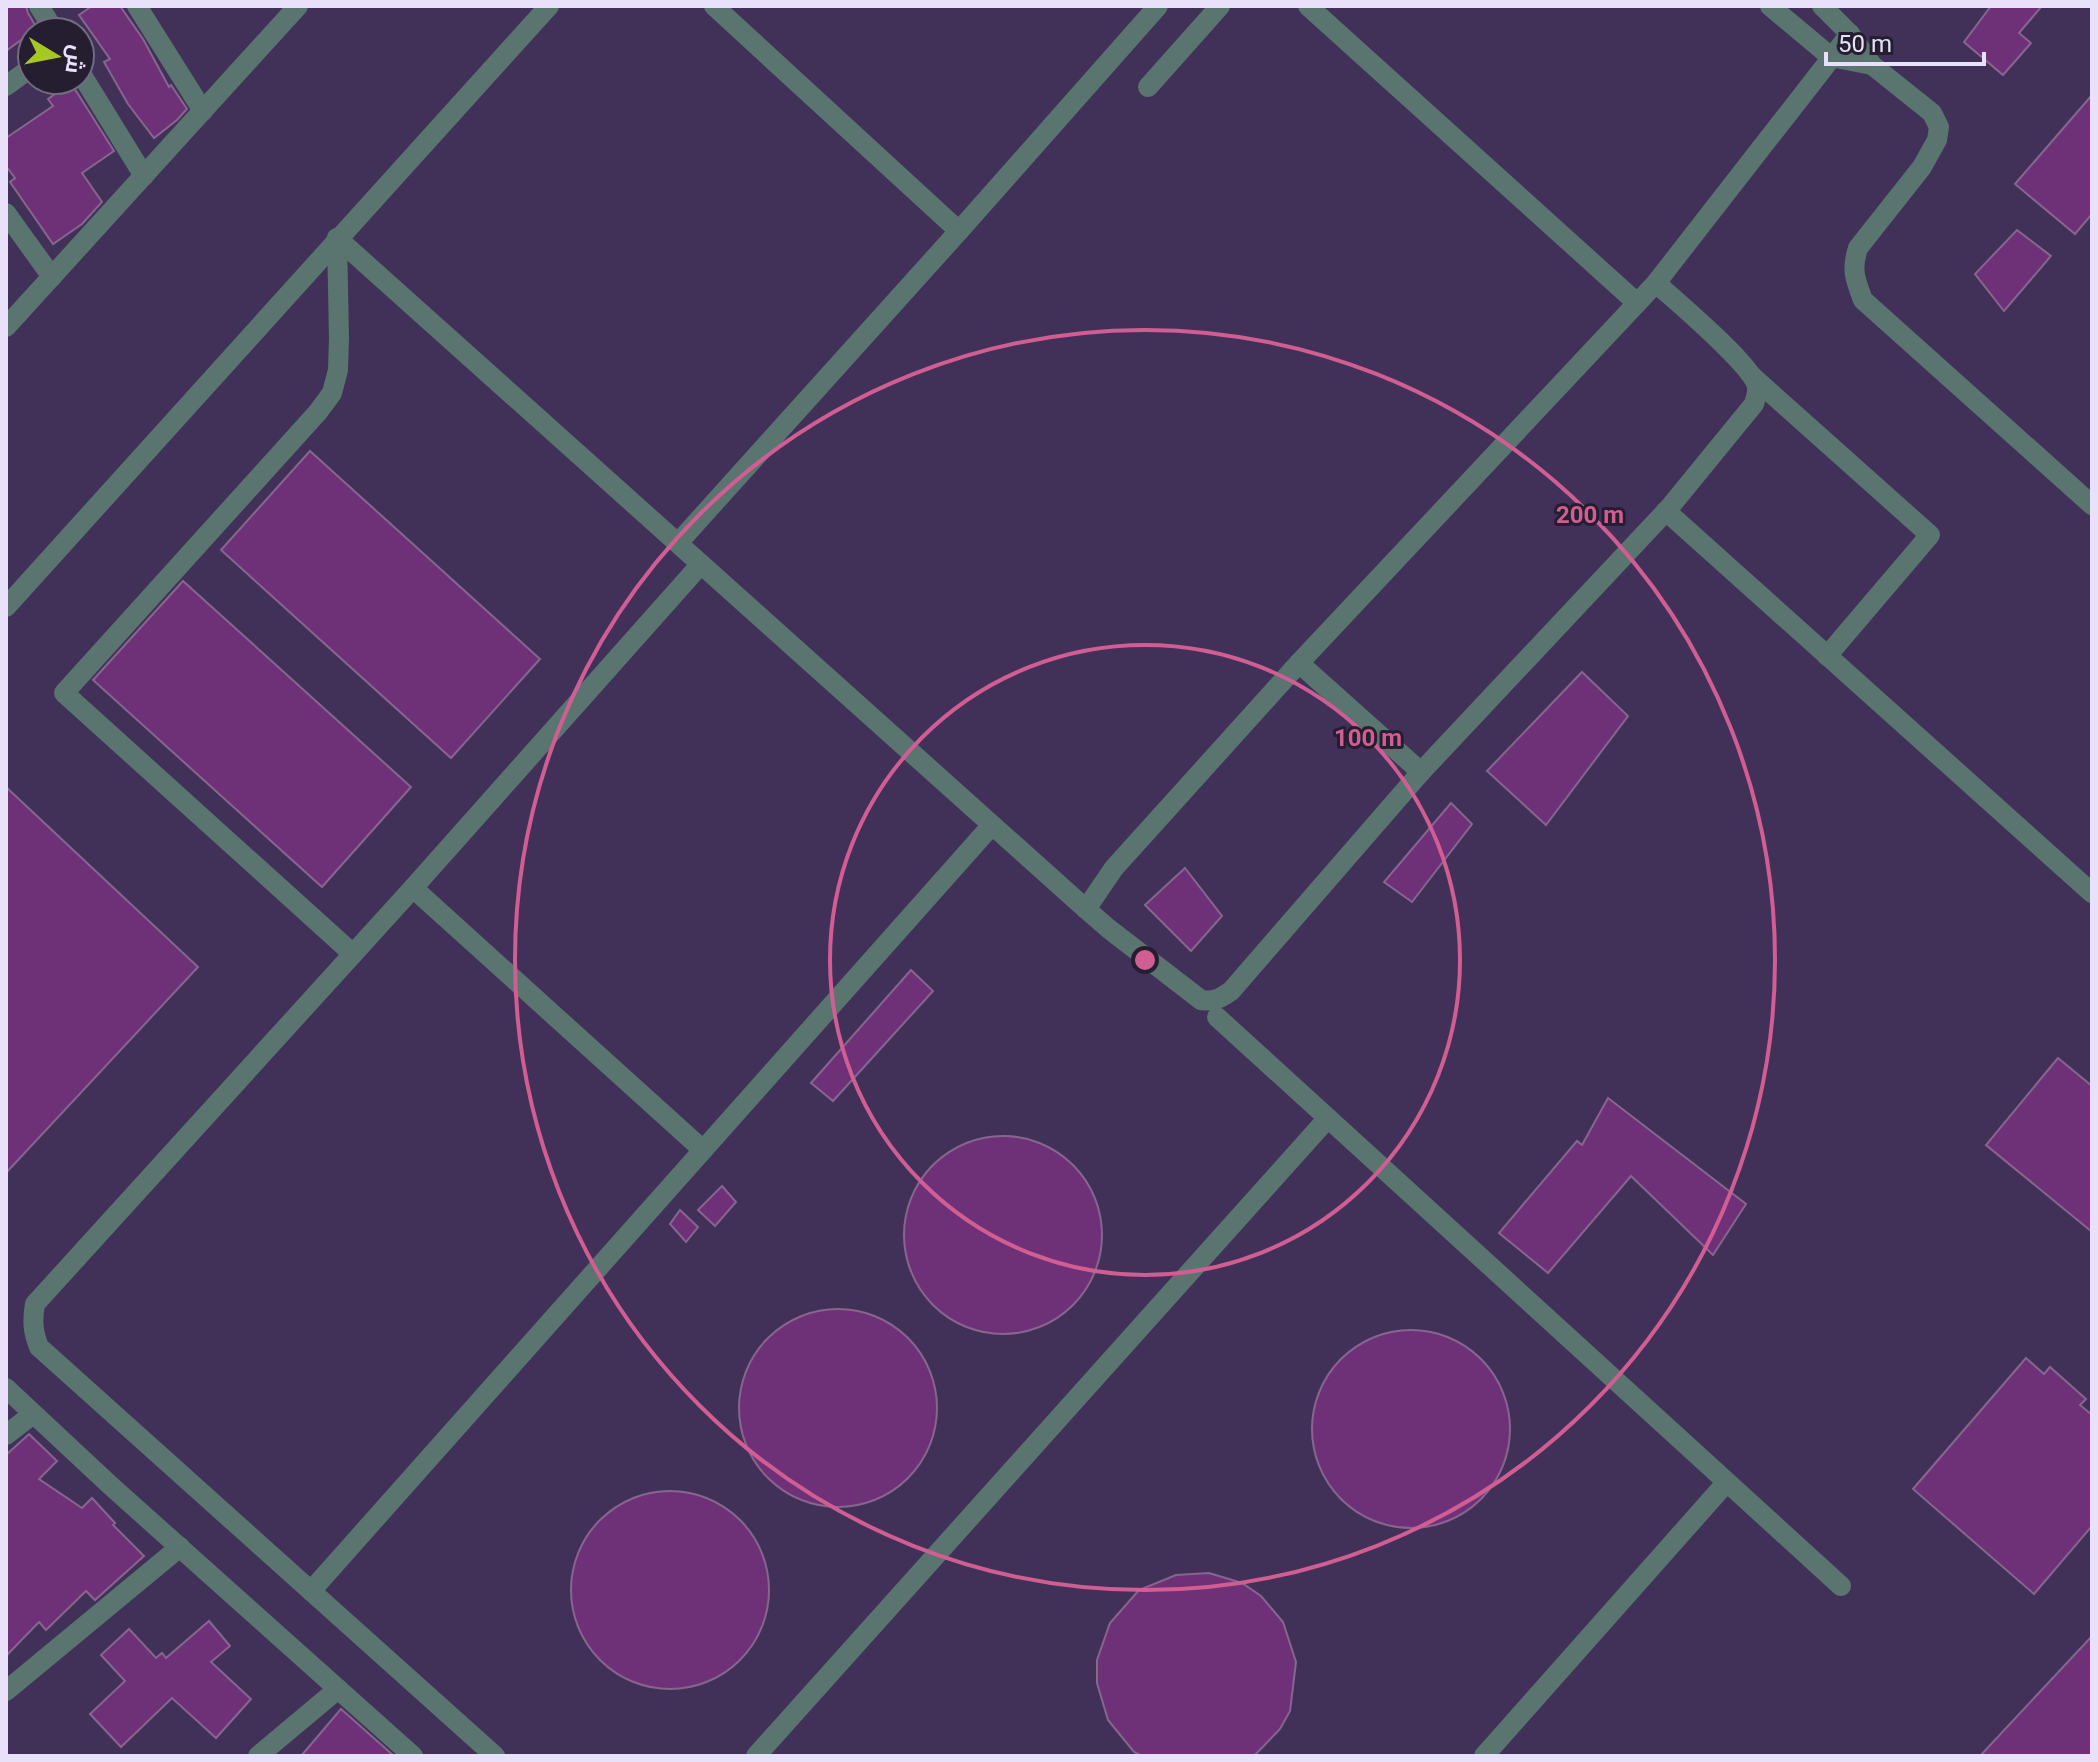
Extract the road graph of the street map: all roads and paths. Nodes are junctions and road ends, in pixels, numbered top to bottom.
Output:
1 (137, 6) edge
2 (298, 6) edge
3 (549, 6) edge
4 (714, 6) edge
5 (1158, 6) edge
6 (1220, 6) edge
7 (1308, 6) edge
8 (1770, 6) edge
9 (1822, 6) edge
10 (1850, 34) junction
11 (1831, 57) junction
12 (1872, 65) junction
13 (1148, 87) dead end
14 (95, 96) edge
15 (203, 111) junction
16 (144, 176) junction
17 (6, 213) edge
18 (959, 231) junction
19 (337, 238) junction
20 (52, 277) junction
21 (1656, 283) junction
22 (1637, 303) junction
23 (6, 327) edge
24 (1753, 377) junction
25 (2092, 505) edge
26 (1666, 511) junction
27 (678, 543) junction
28 (701, 564) junction
29 (6, 607) edge
30 (1827, 656) junction
31 (1299, 663) junction
32 (1421, 772) junction
33 (992, 825) junction
34 (413, 888) junction
35 (2092, 893) edge
36 (1086, 909) junction
37 (353, 954) junction
38 (1217, 1017) dead end
39 (1328, 1118) junction
40 (703, 1150) junction
41 (6, 1388) edge
42 (33, 1414) junction
43 (6, 1435) edge
44 (1726, 1483) junction
45 (180, 1547) junction
46 (1841, 1586) dead end
47 (311, 1591) junction
48 (338, 1689) junction
49 (6, 1691) edge
50 (258, 1756) edge
51 (413, 1756) edge
52 (495, 1756) edge
53 (756, 1756) edge
54 (1484, 1756) edge

1 - 15 street
2 - 15 street
3 - 19 street
4 - 18 street
5 - 18 street
6 - 13 street
7 - 22 street
8 - 11 street
9 - 10 street
10 - 11 street
10 - 12 street
11 - 12 street
11 - 21 street
12 - 25 street
14 - 16 street
15 - 16 street
16 - 20 street
17 - 20 street
18 - 27 street
19 - 27 street
19 - 29 street
19 - 37 street
20 - 23 street
21 - 22 street
21 - 24 street
22 - 31 street
24 - 26 street
24 - 30 street
26 - 30 street
26 - 32 street
27 - 28 street
28 - 33 street
28 - 34 street
30 - 35 street
31 - 32 street
31 - 36 street
32 - 36 street
33 - 36 street
33 - 40 street
34 - 37 street
34 - 40 street
37 - 47 street
38 - 39 street
39 - 44 street
39 - 53 street
40 - 47 street
41 - 42 street
42 - 43 street
42 - 45 street
44 - 46 street
44 - 54 street
45 - 48 street
45 - 49 street
47 - 52 street
48 - 50 street
48 - 51 street

